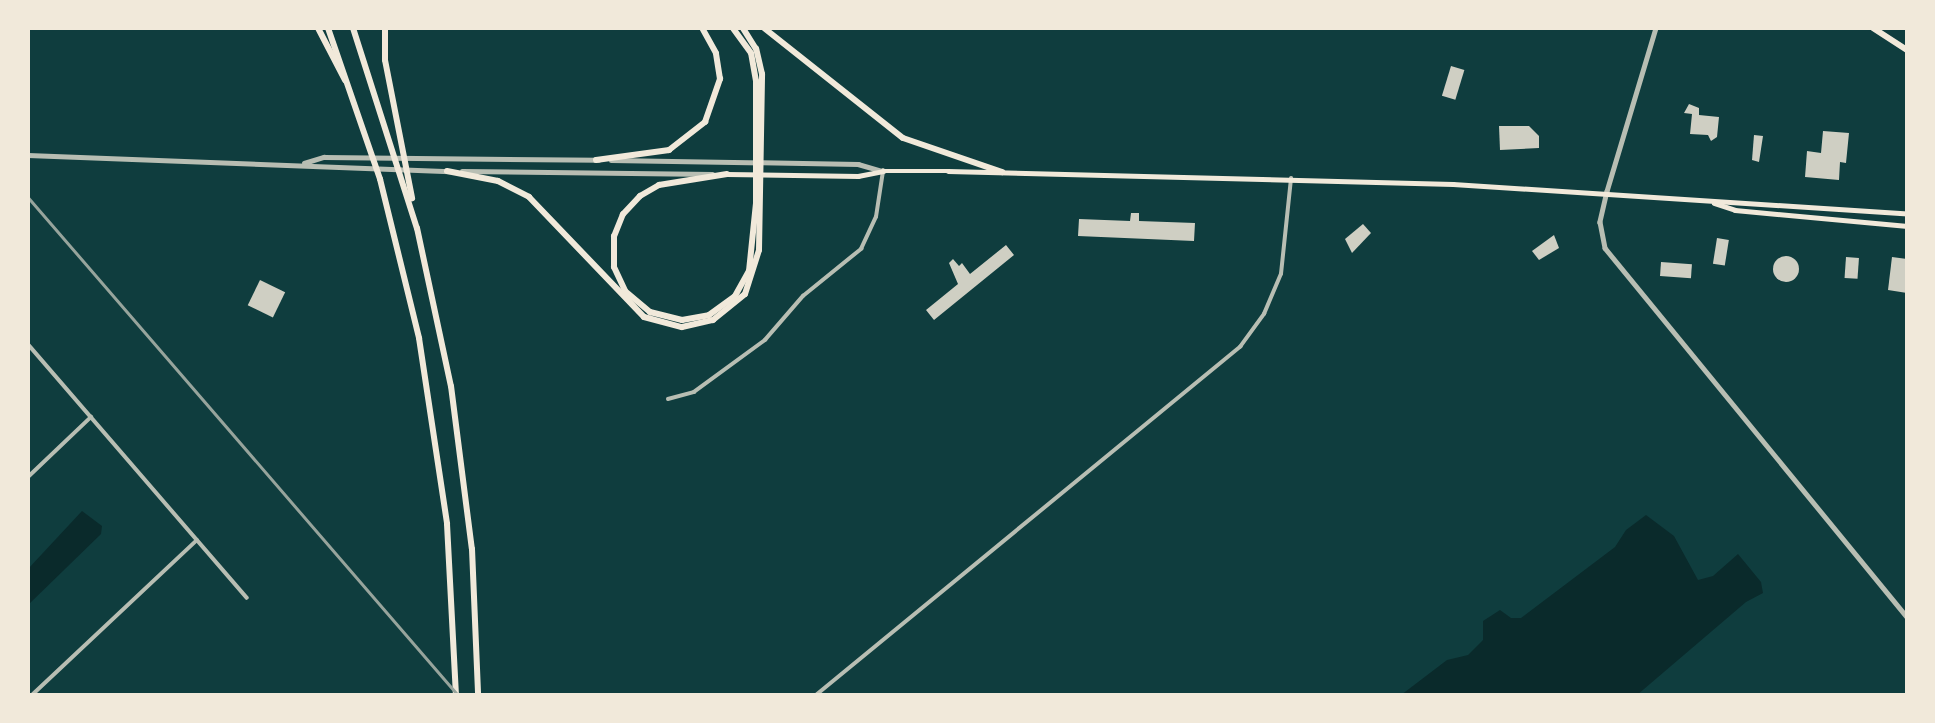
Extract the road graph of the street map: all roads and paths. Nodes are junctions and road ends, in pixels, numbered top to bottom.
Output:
1 (318, 28) edge
2 (328, 28) edge
3 (353, 28) edge
4 (385, 28) edge
5 (702, 28) edge
6 (733, 28) edge
7 (743, 28) edge
8 (764, 28) edge
9 (1656, 28) edge
10 (1873, 28) edge
11 (1907, 50) edge
12 (350, 88) junction
13 (759, 136) junction
14 (30, 155) edge
15 (478, 159) junction
16 (596, 160) junction
17 (303, 164) junction
18 (447, 171) junction
19 (883, 171) junction
20 (478, 172) junction
21 (1002, 172) junction
22 (727, 174) junction
23 (1291, 179) junction
24 (1607, 191) junction
25 (1710, 202) junction
26 (411, 203) junction
27 (758, 204) junction
28 (1907, 213) edge
29 (1907, 226) edge
30 (28, 344) edge
31 (668, 400) dead end
32 (91, 417) junction
33 (28, 477) edge
34 (197, 540) junction
35 (247, 598) dead end
36 (1907, 617) edge
37 (32, 695) edge
38 (456, 695) edge
39 (478, 695) edge
40 (816, 695) edge

1 - 12 highway
2 - 12 highway
3 - 26 highway
4 - 26 highway
5 - 16 highway
6 - 13 highway
7 - 13 highway
8 - 21 highway
9 - 24 street
10 - 11 highway
12 - 38 highway
13 - 27 highway
14 - 17 street
15 - 16 street
15 - 17 street
15 - 20 street
16 - 19 street
17 - 18 street
18 - 20 street
18 - 27 highway
19 - 21 main road
19 - 22 main road
19 - 31 street
20 - 22 street
21 - 23 main road
22 - 27 highway
23 - 24 main road
23 - 40 street
24 - 25 main road
24 - 36 street
25 - 28 main road
25 - 29 main road
26 - 39 highway
30 - 32 street
32 - 33 street
32 - 34 street
34 - 35 street
34 - 37 street

